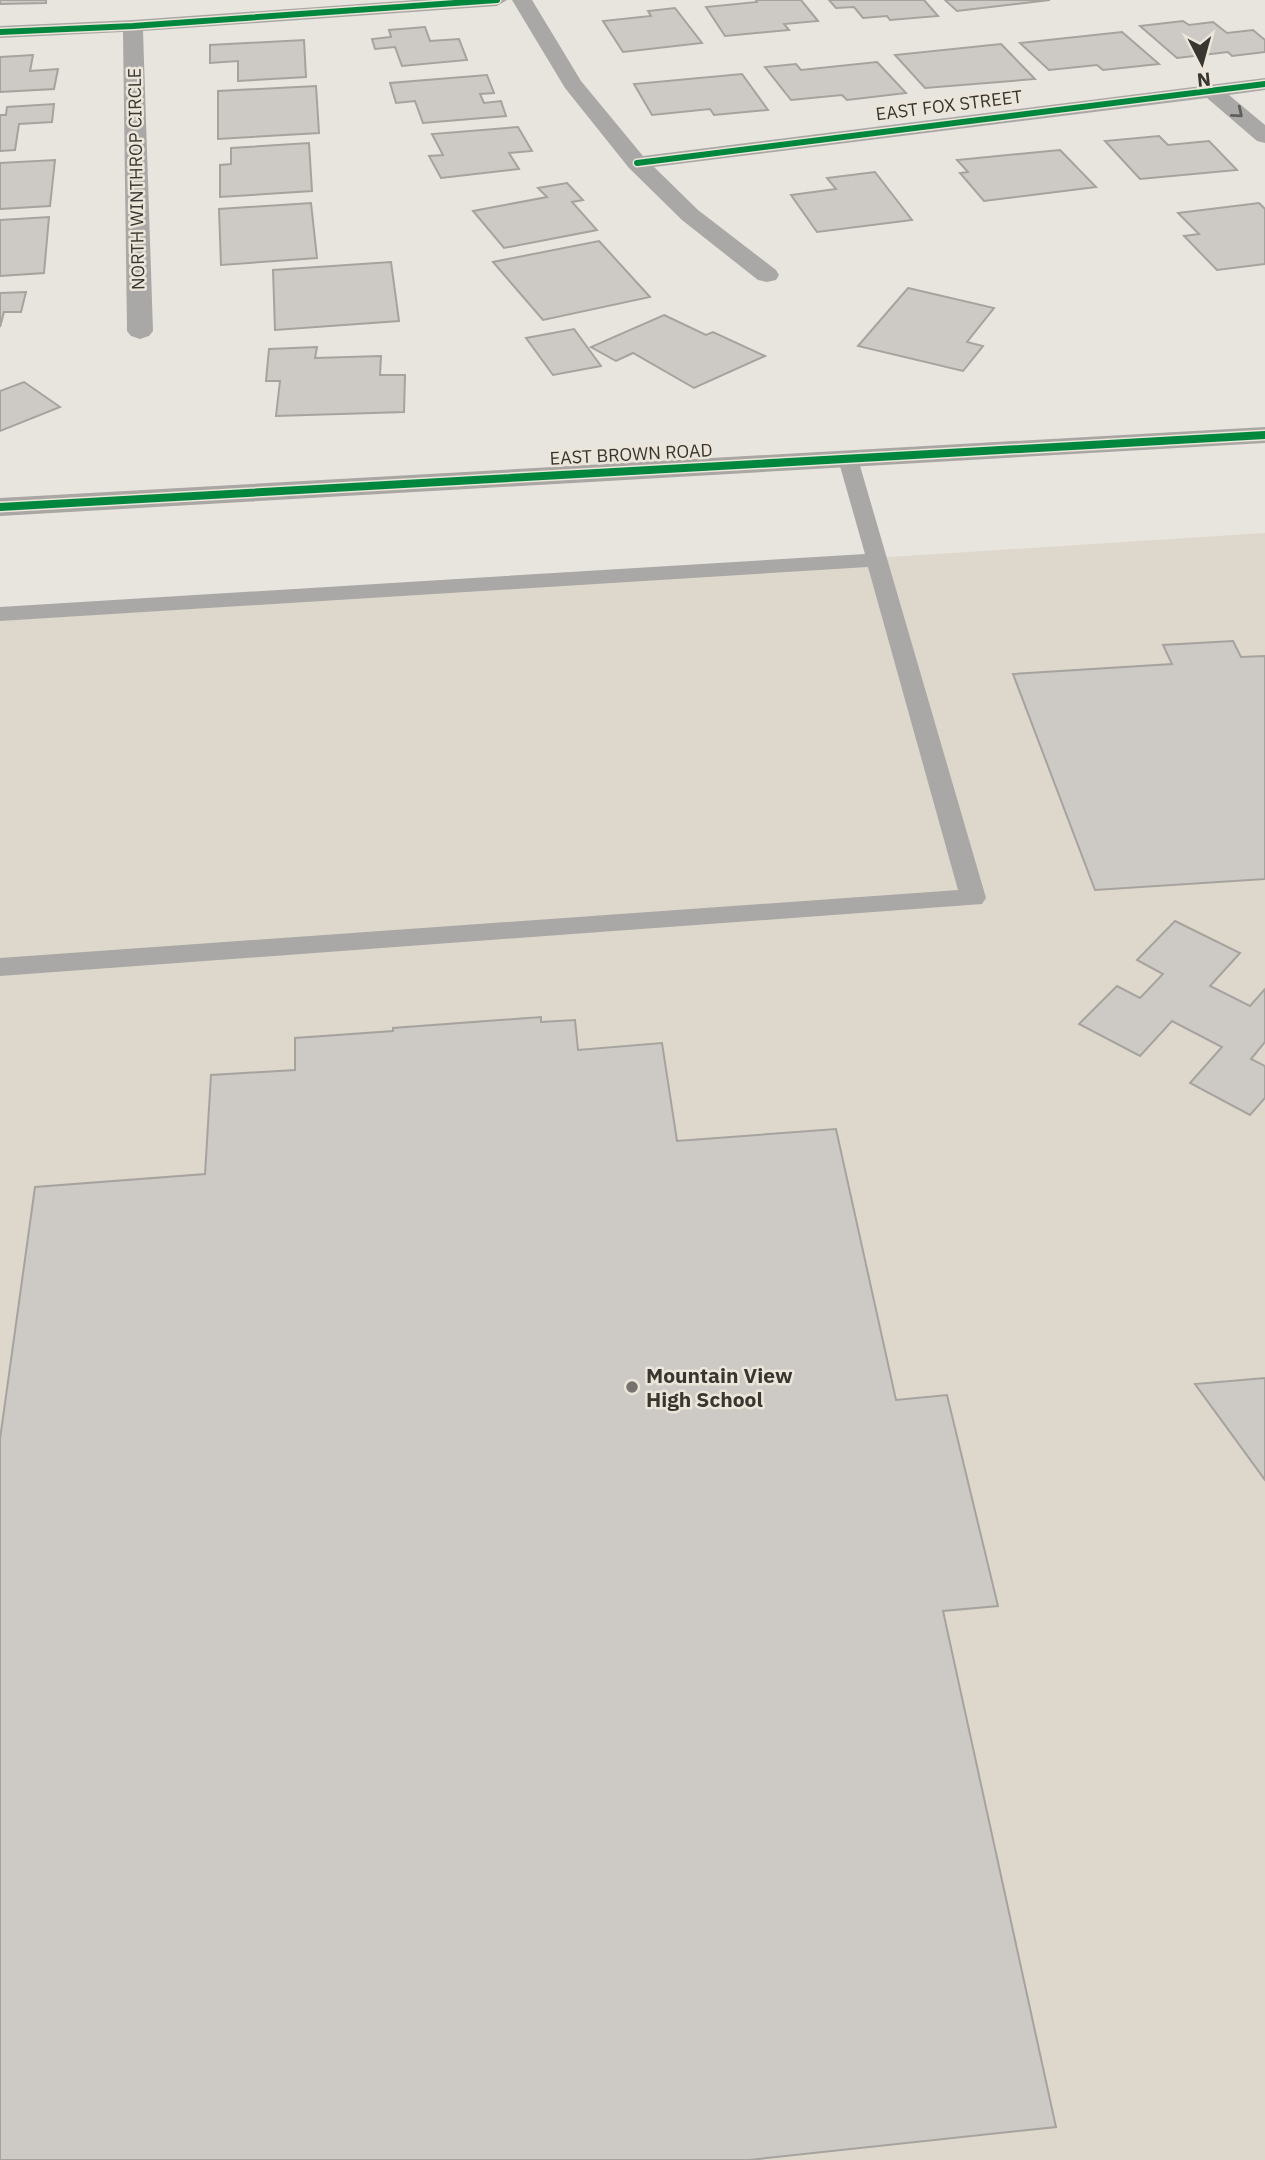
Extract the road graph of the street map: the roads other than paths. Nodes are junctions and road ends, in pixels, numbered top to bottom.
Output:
1 (497, 0) edge
2 (522, 0) edge
3 (133, 26) junction
4 (0, 32) edge
5 (1265, 84) edge
6 (1211, 90) junction
7 (1265, 136) edge
8 (637, 163) junction
9 (767, 275) dead end
10 (140, 331) dead end
11 (1265, 435) edge
12 (848, 458) junction
13 (0, 508) edge
14 (876, 559) junction
15 (0, 614) edge
16 (0, 967) edge

1 - 3 street
2 - 8 street
3 - 4 street
3 - 10 street, NORTH WINTHROP CIRCLE
5 - 6 street, EAST FOX STREET
6 -> 7 street
6 - 8 street, EAST FOX STREET
8 - 9 street
11 - 12 main road, EAST BROWN ROAD
12 - 13 main road, EAST BROWN ROAD
12 - 14 lane
14 - 15 lane
14 - 16 lane

